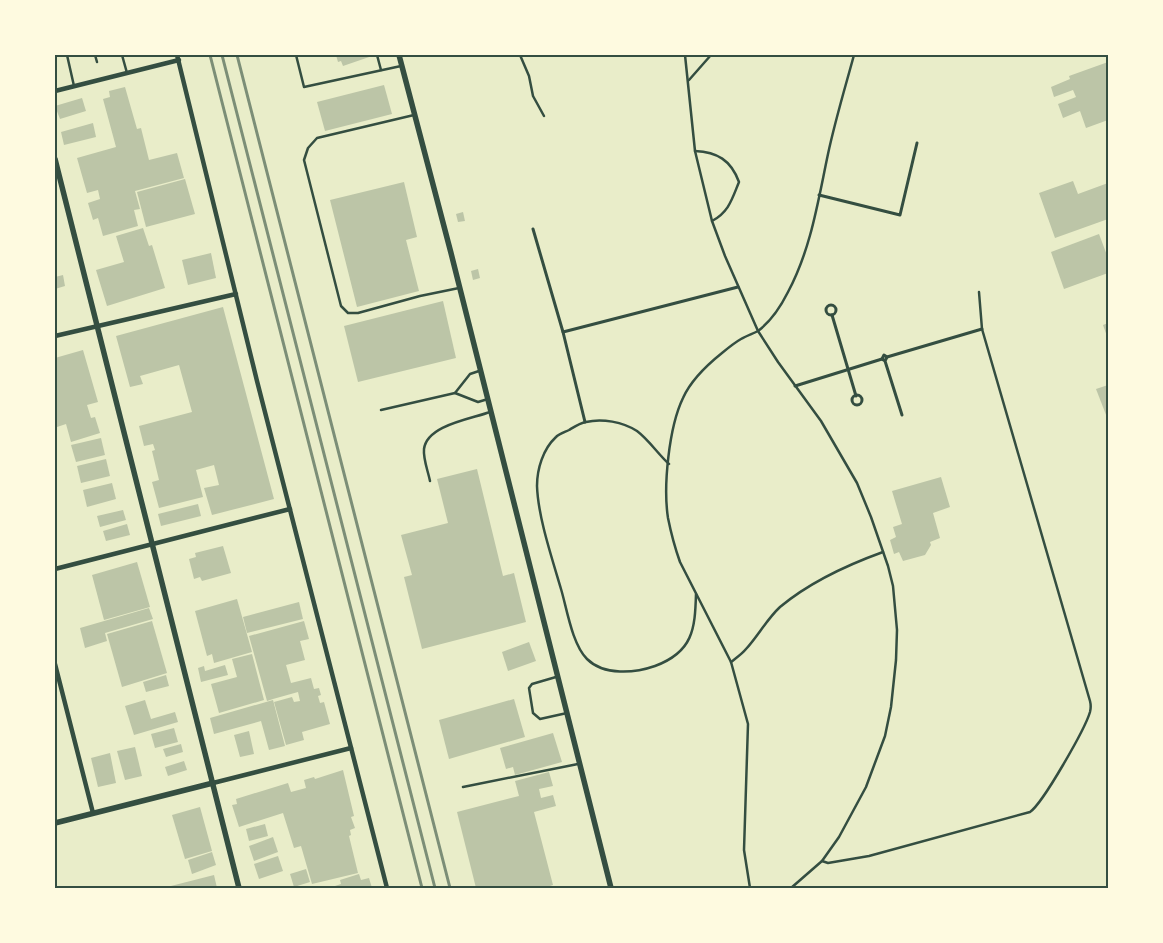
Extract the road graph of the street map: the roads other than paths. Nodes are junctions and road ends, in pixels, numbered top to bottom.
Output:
1 (66, 55) edge
2 (95, 55) edge
3 (122, 55) edge
4 (296, 55) edge
5 (377, 55) edge
6 (399, 55) edge
7 (520, 55) edge
8 (685, 55) edge
9 (712, 55) edge
10 (854, 55) edge
11 (178, 58) edge
12 (97, 62) dead end
13 (402, 65) junction
14 (381, 70) junction
15 (127, 73) junction
16 (689, 81) junction
17 (74, 86) junction
18 (55, 91) edge
19 (415, 115) junction
20 (544, 116) dead end
21 (917, 143) dead end
22 (695, 150) junction
23 (55, 159) edge
24 (819, 195) junction
25 (712, 221) junction
26 (533, 229) dead end
27 (738, 287) junction
28 (460, 288) junction
29 (980, 292) dead end
30 (236, 294) junction
31 (832, 315) dead end
32 (97, 326) junction
33 (982, 329) junction
34 (758, 331) junction
35 (563, 332) junction
36 (55, 336) edge
37 (885, 359) junction
38 (848, 369) junction
39 (481, 371) junction
40 (796, 386) junction
41 (455, 393) junction
42 (856, 396) dead end
43 (488, 399) junction
44 (381, 410) dead end
45 (491, 412) junction
46 (902, 414) dead end
47 (585, 422) junction
48 (669, 464) junction
49 (430, 481) dead end
50 (290, 509) junction
51 (152, 544) junction
52 (883, 552) junction
53 (55, 568) edge
54 (696, 593) junction
55 (731, 662) junction
56 (55, 664) edge
57 (558, 676) junction
58 (567, 713) junction
59 (351, 748) junction
60 (579, 764) junction
61 (213, 783) junction
62 (463, 787) dead end
63 (93, 813) junction
64 (55, 823) edge
65 (822, 861) junction
66 (239, 888) edge
67 (387, 888) edge
68 (611, 888) edge
69 (750, 888) edge
70 (791, 888) edge

1 - 17 lane
2 - 12 lane
3 - 15 lane
4 - 14 lane
5 - 14 lane
6 - 13 street
7 - 20 lane
8 - 16 lane
9 - 16 lane
10 - 24 lane
11 - 15 street
11 - 30 street
13 - 14 lane
13 - 19 street
15 - 17 street
16 - 22 lane
17 - 18 street
19 - 28 street
19 - 28 lane
21 - 24 street
22 - 25 lane
22 - 25 lane
23 - 32 street
24 - 34 lane
25 - 27 lane
26 - 35 street
27 - 34 lane
27 - 35 street
28 - 39 street
29 - 33 lane
30 - 32 street
30 - 50 street
31 - 38 street
32 - 36 street
32 - 51 street
33 - 37 street
33 - 65 lane
34 - 40 lane
34 - 48 lane
35 - 47 street
37 - 38 street
37 - 46 street
38 - 40 street
38 - 42 street
39 - 41 lane
39 - 43 street
40 - 52 lane
41 - 43 lane
41 - 44 lane
43 - 45 street
45 - 49 lane
45 - 57 street
47 - 48 lane
47 - 54 lane
48 - 54 lane
50 - 51 street
50 - 59 street
51 - 53 street
51 - 61 street
52 - 55 lane
52 - 65 lane
54 - 55 lane
55 - 69 lane
56 - 63 street
57 - 58 street
57 - 58 lane
58 - 60 street
59 - 61 street
59 - 67 street
60 - 62 lane
60 - 68 street
61 - 63 street
61 - 66 street
63 - 64 street
65 - 70 lane

